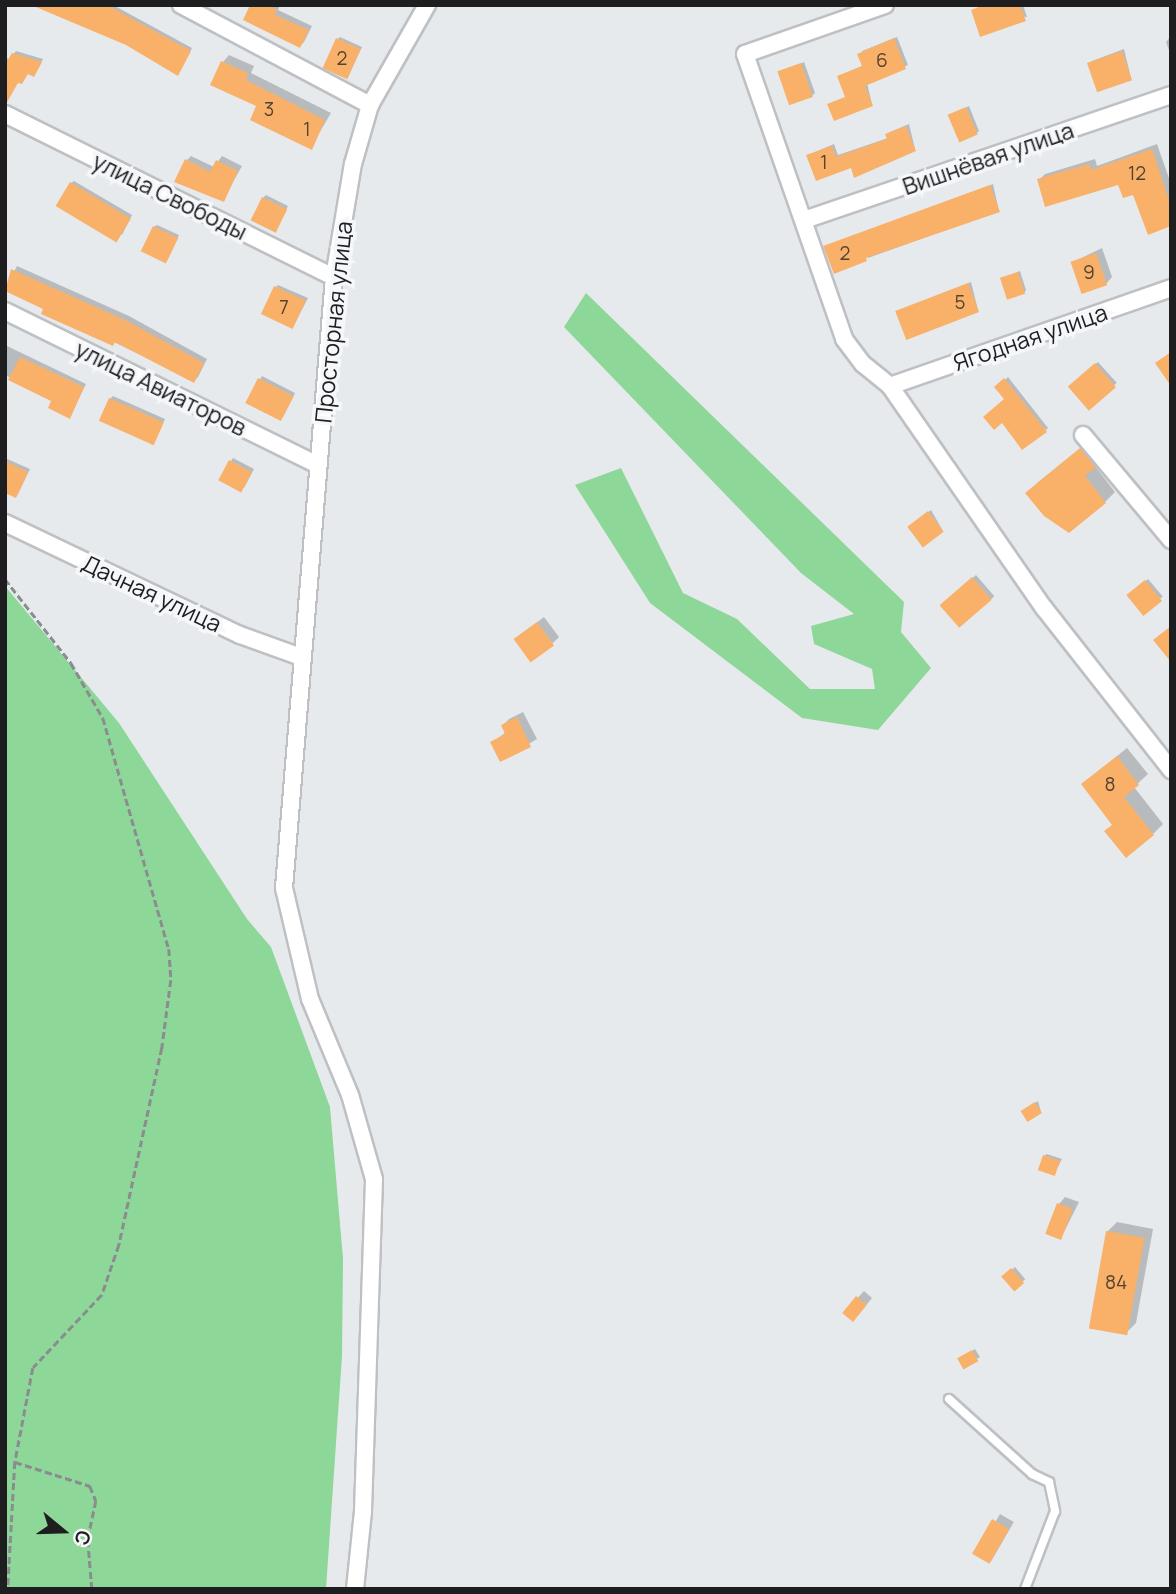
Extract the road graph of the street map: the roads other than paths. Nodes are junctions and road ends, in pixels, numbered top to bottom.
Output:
1 (181, 5) edge
2 (427, 5) edge
3 (885, 5) edge
4 (1171, 95) edge
5 (370, 105) junction
6 (5, 114) edge
7 (804, 220) junction
8 (334, 277) junction
9 (1171, 288) edge
10 (5, 311) edge
11 (890, 386) junction
12 (1083, 435) dead end
13 (318, 465) junction
14 (5, 523) edge
15 (1171, 540) edge
16 (301, 657) junction
17 (1171, 770) edge
18 (949, 1399) dead end
19 (355, 1589) edge
20 (1025, 1589) edge

1 - 5 street
2 - 5 street, Просторная улица
3 - 7 street
4 - 7 street, Вишнёвая улица
5 - 8 street, Просторная улица
6 - 8 street, улица Свободы
7 - 11 street
8 - 13 street, Просторная улица
9 - 11 street, Ягодная улица
10 - 13 street, улица Авиаторов
11 - 17 street
12 - 15 street
13 - 16 street, Просторная улица
14 - 16 street, Дачная улица
16 - 19 street, Просторная улица
18 - 20 lane

